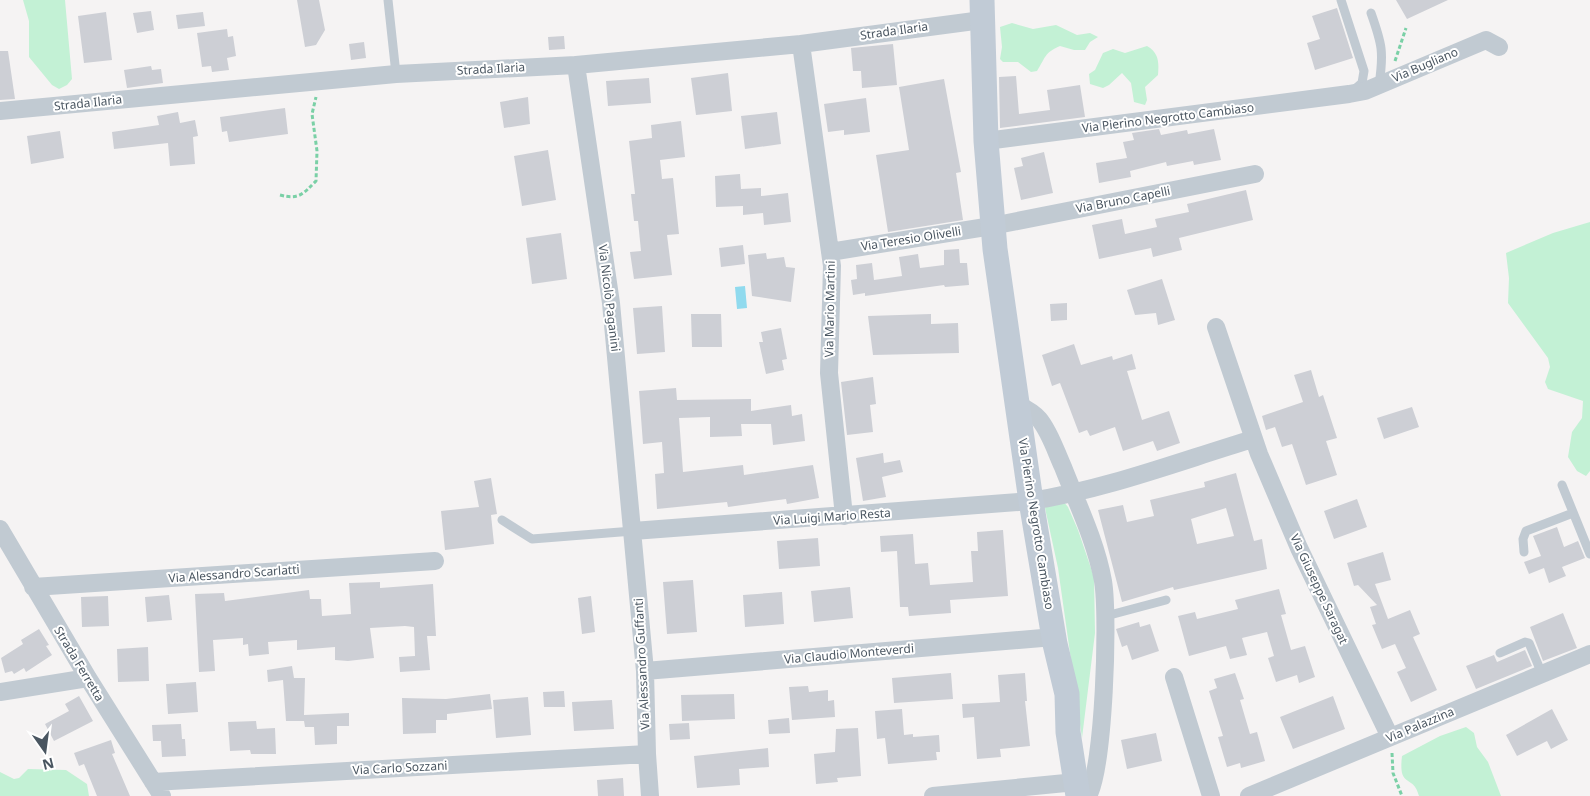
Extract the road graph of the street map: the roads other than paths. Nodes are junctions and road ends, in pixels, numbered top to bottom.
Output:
1 (388, 0) edge
2 (1341, 0) edge
3 (982, 10) edge
4 (1371, 13) dead end
5 (801, 44) junction
6 (1499, 48) dead end
7 (576, 65) junction
8 (396, 74) junction
9 (1383, 83) junction
10 (1349, 94) junction
11 (0, 112) edge
12 (986, 140) junction
13 (1255, 174) dead end
14 (992, 226) junction
15 (830, 252) junction
16 (1216, 327) dead end
17 (1017, 404) junction
18 (1253, 439) junction
19 (1562, 485) dead end
20 (1073, 493) junction
21 (1032, 501) junction
22 (1574, 513) junction
23 (844, 516) junction
24 (502, 520) dead end
25 (0, 529) edge
26 (633, 531) junction
27 (6, 550) edge
28 (1524, 552) dead end
29 (1590, 554) edge
30 (435, 561) dead end
31 (34, 587) junction
32 (1166, 600) dead end
33 (1106, 616) junction
34 (1054, 640) junction
35 (1500, 653) dead end
36 (1590, 654) edge
37 (645, 671) junction
38 (1542, 674) junction
39 (1174, 677) dead end
40 (88, 678) junction
41 (0, 692) edge
42 (1390, 737) junction
43 (647, 754) junction
44 (158, 789) edge
45 (1081, 791) edge
46 (650, 796) edge
47 (933, 796) edge
48 (1211, 796) edge
49 (1249, 796) edge

1 - 8 lane
2 - 10 lane
3 - 5 street, Strada Ilaria
3 - 12 street, Via Pierino Negrotto Cambiaso
4 - 9 lane
5 - 7 street, Strada Ilaria
5 - 15 street, Via Mario Martini
6 - 9 street, Via Bugliano
7 - 8 street, Strada Ilaria
7 - 26 street, Via Nicolò Paganini
8 - 11 street, Strada Ilaria
9 - 10 street, Via Bugliano
10 - 12 street, Via Pierino Negrotto Cambiaso
12 - 14 street, Via Pierino Negrotto Cambiaso
13 - 14 street, Via Bruno Capelli
14 - 15 street, Via Teresio Olivelli
14 - 17 street, Via Pierino Negrotto Cambiaso
15 - 23 street, Via Mario Martini
16 - 18 street, Via Giuseppe Saragat
17 - 20 street, Via Pierino Negrotto Cambiaso
17 - 21 street, Via Pierino Negrotto Cambiaso
18 - 20 street
18 - 42 street, Via Giuseppe Saragat
19 - 22 lane
20 - 21 street
20 - 33 street, Via Pierino Negrotto Cambiaso
21 - 23 street, Via Luigi Mario Resta
21 - 34 street, Via Pierino Negrotto Cambiaso
22 - 28 lane
22 - 29 lane
23 - 26 street, Via Luigi Mario Resta
24 - 26 lane
25 - 27 street, Strada Ferretta
26 - 37 street, Via Alessandro Guffanti
27 - 31 street, Strada Ferretta
30 - 31 street, Via Alessandro Scarlatti
31 - 40 street, Strada Ferretta
32 - 33 lane
33 - 45 street, Via Pierino Negrotto Cambiaso
34 - 37 street, Via Claudio Monteverdi
34 - 45 street, Via Pierino Negrotto Cambiaso
35 - 38 lane
36 - 38 street, Via Palazzina
37 - 43 street, Via Alessandro Guffanti
38 - 42 street, Via Palazzina
39 - 48 street
40 - 41 street
40 - 44 street, Strada Ferretta
42 - 49 street, Via Palazzina
43 - 44 street, Via Carlo Sozzani
43 - 46 street, Via Alessandro Guffanti
45 - 47 street

